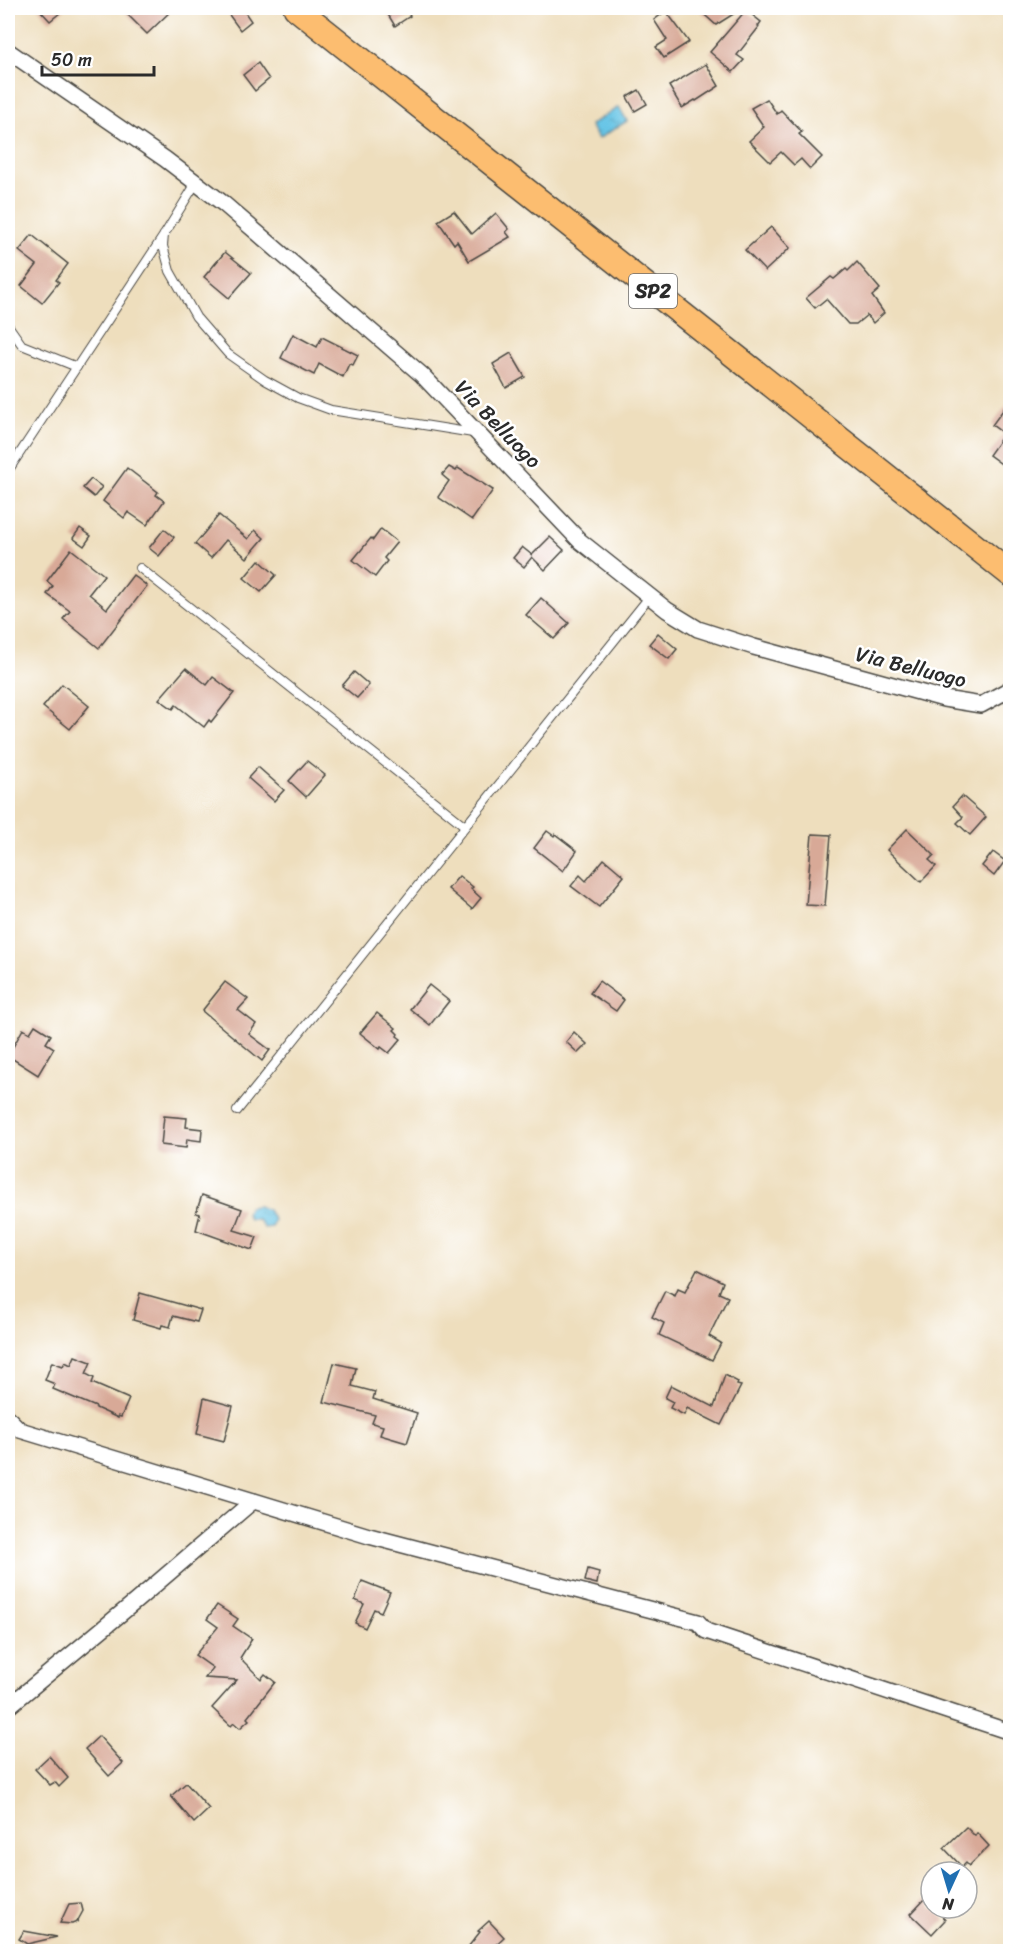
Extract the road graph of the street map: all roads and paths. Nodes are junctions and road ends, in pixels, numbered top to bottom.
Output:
1 (296, 8) edge
2 (8, 51) edge
3 (196, 183) junction
4 (164, 235) junction
5 (8, 325) edge
6 (78, 367) junction
7 (478, 433) junction
8 (8, 471) edge
9 (140, 568) dead end
10 (1011, 574) edge
11 (650, 596) junction
12 (1011, 689) edge
13 (465, 826) junction
14 (237, 1111) dead end
15 (8, 1419) edge
16 (253, 1501) junction
17 (8, 1707) edge
18 (1011, 1732) edge

1 - 10 main road, SP2
2 - 3 street, Via Belluogo
3 - 4 lane
3 - 7 street, Via Belluogo
4 - 6 lane
4 - 7 lane
5 - 6 lane
6 - 8 lane
7 - 11 street, Via Belluogo
9 - 13 lane
11 - 12 street, Via Belluogo
11 - 13 lane
13 - 14 lane
15 - 16 street
16 - 17 street
16 - 18 street

